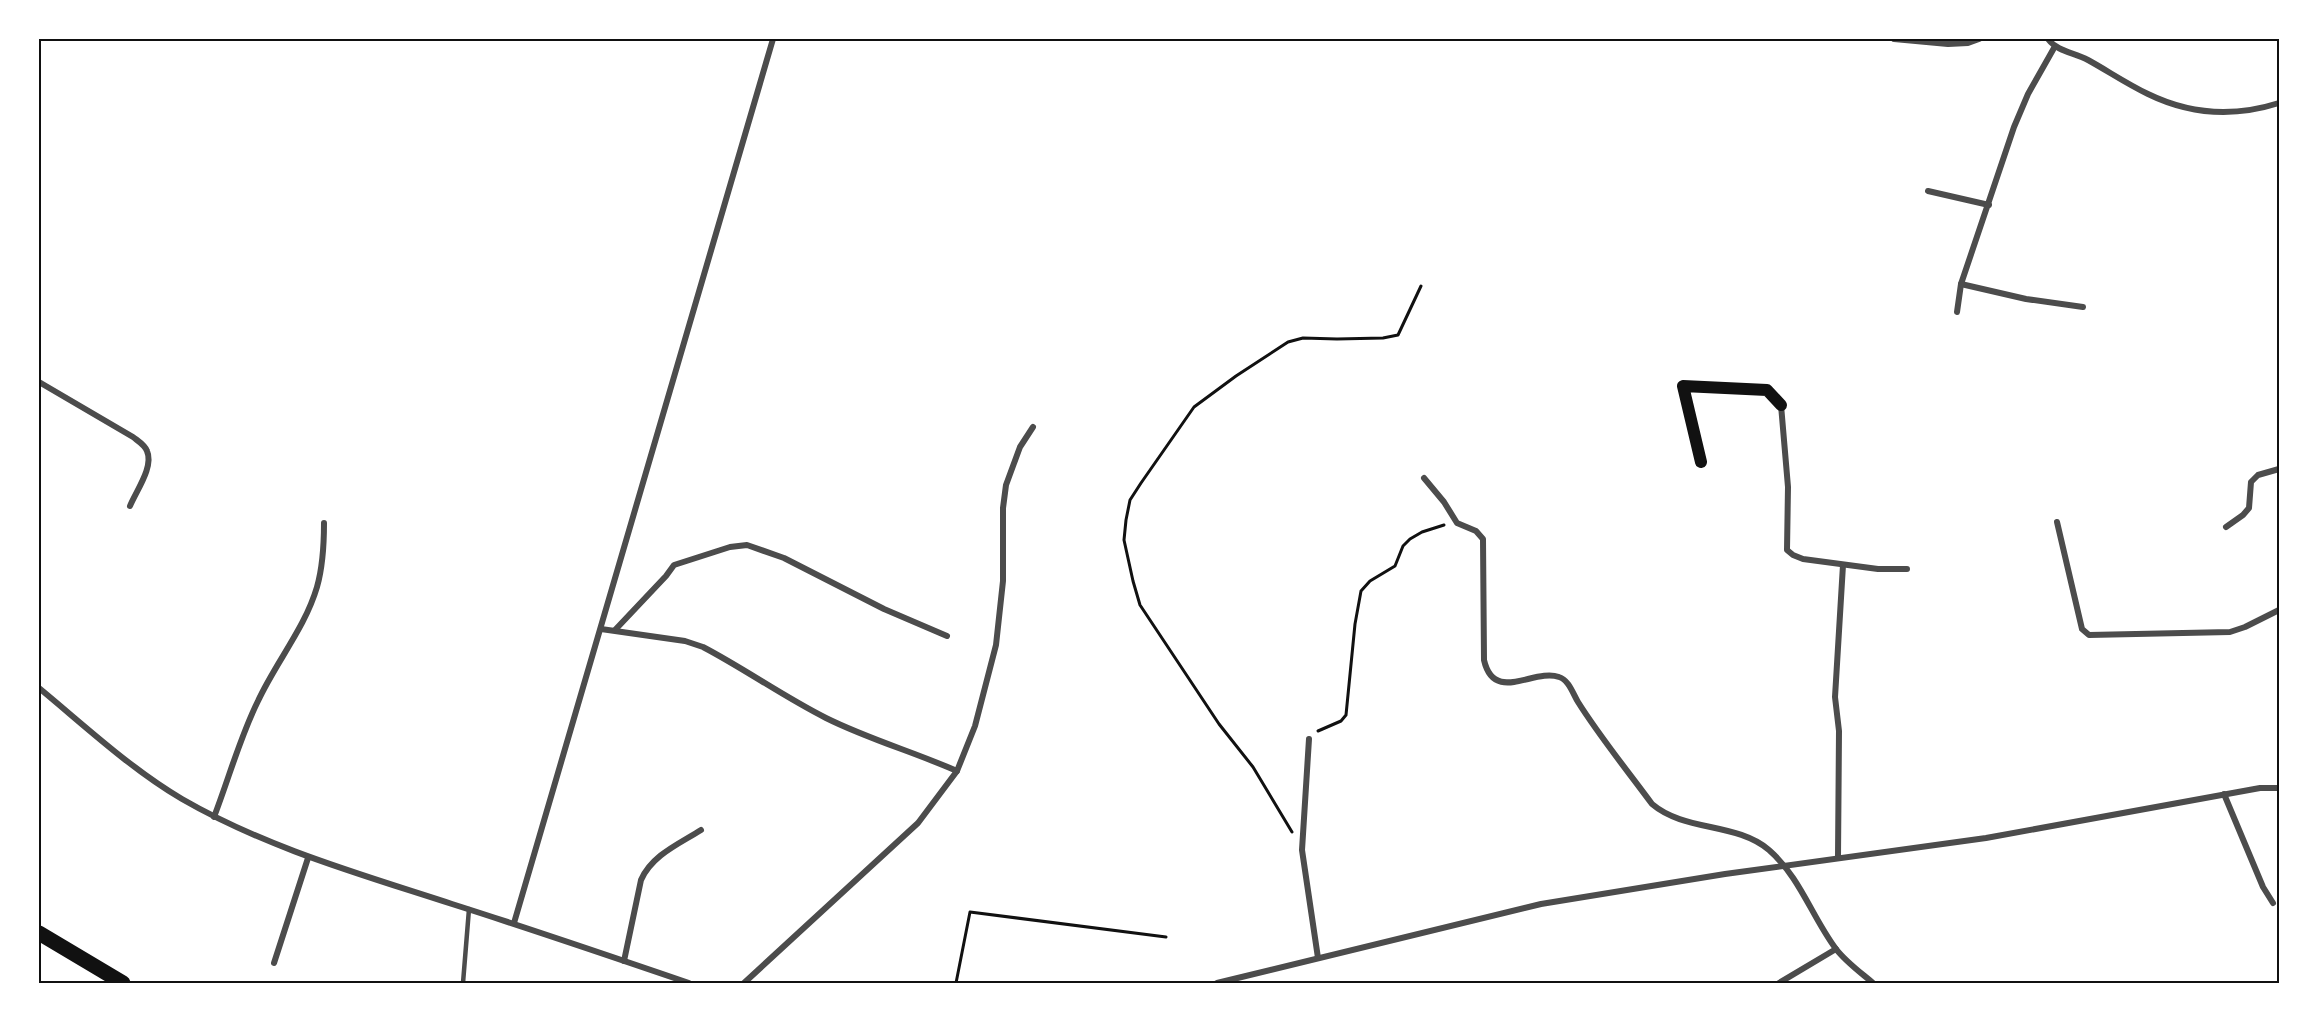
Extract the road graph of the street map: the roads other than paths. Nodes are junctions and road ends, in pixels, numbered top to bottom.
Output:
1 (773, 39) edge
2 (1894, 39) edge
3 (1979, 39) edge
4 (2048, 39) edge
5 (2054, 48) junction
6 (2279, 103) edge
7 (1928, 192) dead end
8 (1989, 205) junction
9 (1961, 284) junction
10 (2083, 307) dead end
11 (1957, 312) dead end
12 (39, 382) edge
13 (1781, 405) joint
14 (1034, 427) dead end
15 (1701, 462) dead end
16 (2279, 469) edge
17 (1424, 478) dead end
18 (130, 506) dead end
19 (2057, 522) dead end
20 (324, 523) dead end
21 (2226, 527) dead end
22 (1843, 565) junction
23 (1907, 569) dead end
24 (2279, 610) edge
25 (601, 628) junction
26 (615, 630) junction
27 (947, 636) dead end
28 (39, 688) edge
29 (1309, 740) road end
30 (957, 771) junction
31 (2279, 788) edge
32 (2224, 795) junction
33 (214, 817) junction
34 (701, 830) dead end
35 (308, 858) junction
36 (1838, 858) junction
37 (1785, 865) junction
38 (2273, 903) dead end
39 (469, 909) junction
40 (514, 923) junction
41 (39, 933) edge
42 (1836, 949) junction
43 (1318, 958) junction
44 (624, 961) junction
45 (274, 963) dead end
46 (123, 983) edge
47 (463, 983) edge
48 (688, 983) edge
49 (744, 983) edge
50 (1217, 983) edge
51 (1779, 983) edge
52 (1873, 983) edge

1 - 25 street
2 - 3 street
4 - 5 street
5 - 6 street
5 - 8 street
7 - 8 street
8 - 9 street
9 - 10 street
9 - 11 street
12 - 18 street
13 - 15 main road
13 - 22 street
14 - 30 street
16 - 21 street
17 - 37 street
19 - 24 street
20 - 33 street
22 - 23 street
22 - 36 street
25 - 26 street
25 - 40 street
26 - 27 street
26 - 30 street
28 - 33 street
29 - 43 street
30 - 49 street
31 - 32 street
32 - 36 street
32 - 38 street
33 - 35 street
34 - 44 street
35 - 39 street
35 - 45 street
36 - 37 street
37 - 42 street
37 - 43 street
39 - 40 street
39 - 47 lane
40 - 44 street
41 - 46 main road
42 - 51 street
42 - 52 street
43 - 50 street
44 - 48 street

